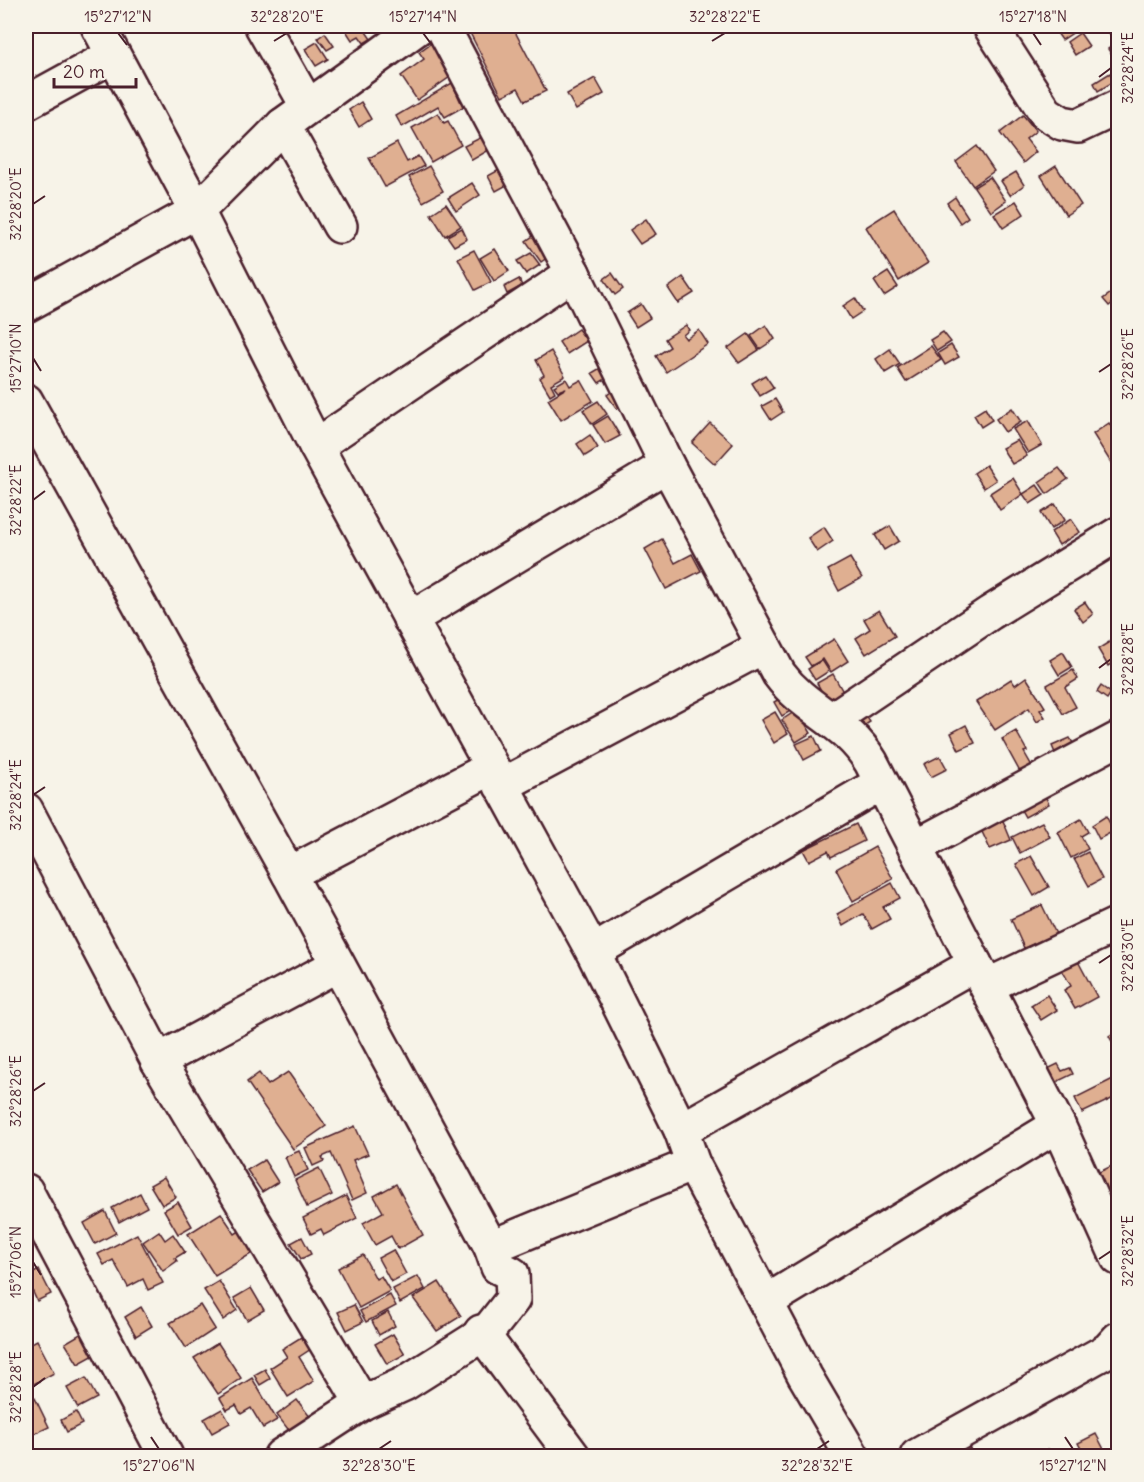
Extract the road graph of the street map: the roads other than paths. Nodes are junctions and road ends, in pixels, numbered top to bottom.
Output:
1 (98, 26) edge
2 (262, 26) edge
3 (420, 26) edge
4 (442, 26) edge
5 (990, 26) edge
6 (112, 56) junction
7 (26, 103) edge
8 (1119, 106) edge
9 (295, 116) junction
10 (197, 211) junction
11 (340, 226) dead end
12 (573, 273) junction
13 (26, 305) edge
14 (26, 401) edge
15 (316, 446) junction
16 (668, 465) junction
17 (1119, 534) edge
18 (410, 619) junction
19 (764, 646) junction
20 (831, 720) junction
21 (1119, 739) edge
22 (496, 777) junction
23 (882, 783) junction
24 (26, 810) edge
25 (915, 847) junction
26 (289, 874) junction
27 (1118, 924) edge
28 (594, 952) junction
29 (337, 964) junction
30 (981, 975) junction
31 (158, 1060) junction
32 (1058, 1125) junction
33 (681, 1130) junction
34 (693, 1164) junction
35 (26, 1191) edge
36 (491, 1246) junction
37 (1119, 1258) edge
38 (766, 1302) junction
39 (481, 1332) junction
40 (1119, 1339) edge
41 (363, 1403) junction
42 (165, 1456) edge
43 (281, 1456) edge
44 (573, 1456) edge
45 (852, 1456) edge
46 (917, 1456) edge

1 - 6 street
2 - 9 street
3 - 9 street
4 - 12 street
5 - 8 street
6 - 7 street
6 - 10 street
9 - 10 street
9 - 11 street
10 - 13 street
10 - 15 street
12 - 15 street
12 - 16 street
14 - 26 street
15 - 18 street
16 - 18 street
16 - 19 street
17 - 20 street
18 - 22 street
19 - 20 street
19 - 22 street
20 - 23 street
21 - 25 street
22 - 26 street
22 - 28 street
23 - 25 street
23 - 28 street
24 - 31 street
25 - 30 street
26 - 29 street
27 - 30 street
28 - 33 street
29 - 31 street
29 - 36 street
30 - 32 street
30 - 33 street
31 - 41 street
32 - 37 street
32 - 38 street
33 - 34 street
34 - 36 street
34 - 38 street
35 - 42 street
36 - 39 street
38 - 45 street
39 - 41 street
39 - 44 street
40 - 46 street
41 - 43 street

